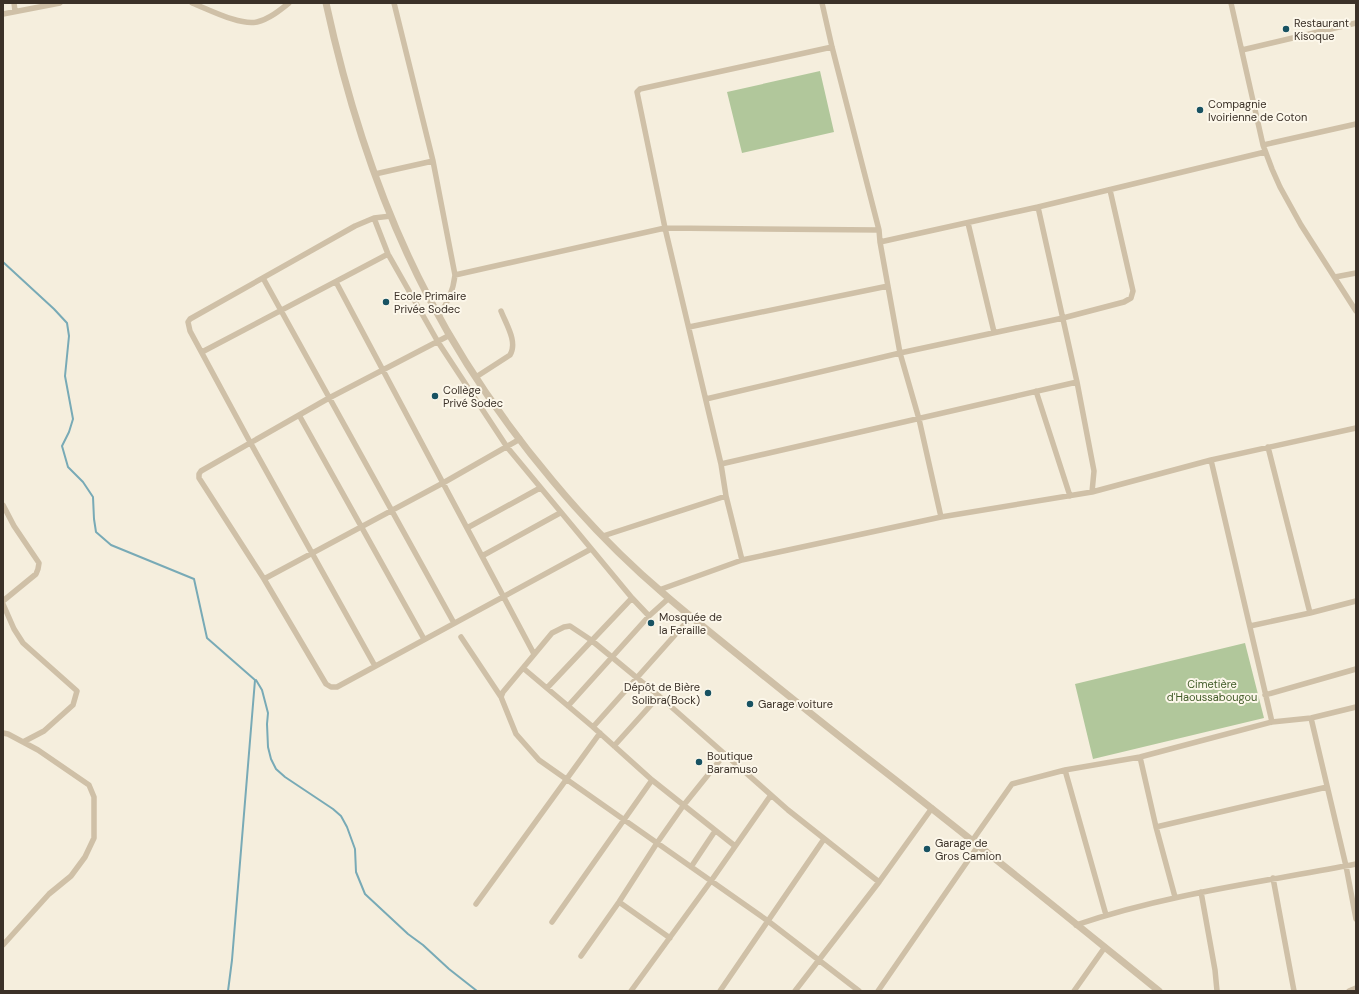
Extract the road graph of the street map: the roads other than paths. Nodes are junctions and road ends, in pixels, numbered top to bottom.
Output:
1 (14, 3) edge
2 (60, 3) edge
3 (192, 3) edge
4 (289, 3) edge
5 (326, 3) edge
6 (394, 3) edge
7 (822, 3) edge
8 (1231, 3) edge
9 (15, 11) junction
10 (3, 14) edge
11 (1356, 23) edge
12 (832, 47) junction
13 (1242, 50) junction
14 (1356, 125) edge
15 (1263, 145) junction
16 (1265, 152) junction
17 (433, 161) junction
18 (376, 174) junction
19 (1110, 190) junction
20 (1038, 207) junction
21 (391, 216) junction
22 (374, 218) junction
23 (968, 223) junction
24 (665, 228) junction
25 (879, 230) junction
26 (880, 242) junction
27 (388, 254) junction
28 (1356, 273) edge
29 (455, 275) junction
30 (1335, 277) junction
31 (263, 278) junction
32 (336, 282) junction
33 (888, 286) junction
34 (281, 310) junction
35 (501, 311) dead end
36 (1356, 311) edge
37 (439, 316) junction
38 (1063, 318) junction
39 (689, 327) junction
40 (994, 332) junction
41 (450, 335) junction
42 (438, 342) junction
43 (202, 352) junction
44 (900, 352) junction
45 (383, 369) junction
46 (476, 377) junction
47 (1077, 382) junction
48 (1036, 392) junction
49 (329, 398) junction
50 (706, 399) junction
51 (299, 415) junction
52 (919, 419) junction
53 (1356, 428) edge
54 (520, 439) junction
55 (250, 442) junction
56 (507, 447) junction
57 (1268, 447) junction
58 (1211, 460) junction
59 (721, 464) junction
60 (443, 483) junction
61 (540, 488) junction
62 (1092, 492) junction
63 (726, 496) junction
64 (1070, 496) junction
65 (3, 505) edge
66 (391, 510) junction
67 (560, 514) junction
68 (941, 517) junction
69 (362, 527) junction
70 (467, 528) junction
71 (603, 536) junction
72 (591, 550) junction
73 (312, 554) junction
74 (482, 556) junction
75 (742, 560) junction
76 (264, 579) junction
77 (659, 590) junction
78 (504, 596) junction
79 (632, 598) junction
80 (669, 598) junction
81 (1356, 601) edge
82 (3, 602) edge
83 (1310, 613) junction
84 (649, 616) junction
85 (692, 617) junction
86 (454, 623) junction
87 (1250, 626) junction
88 (461, 637) dead end
89 (424, 639) junction
90 (591, 640) junction
91 (534, 654) junction
92 (613, 658) junction
93 (375, 666) junction
94 (523, 668) junction
95 (1356, 669) edge
96 (636, 677) junction
97 (547, 688) junction
98 (1265, 695) junction
99 (659, 696) junction
100 (501, 697) junction
101 (568, 706) junction
102 (1356, 707) edge
103 (1311, 718) junction
104 (1272, 722) junction
105 (593, 727) junction
106 (3, 733) edge
107 (600, 733) junction
108 (22, 742) junction
109 (614, 746) junction
110 (724, 755) junction
111 (1140, 757) junction
112 (1065, 770) junction
113 (652, 780) junction
114 (566, 781) junction
115 (1327, 787) junction
116 (771, 795) junction
117 (683, 806) junction
118 (932, 808) junction
119 (623, 820) junction
120 (1156, 827) junction
121 (715, 831) junction
122 (824, 839) junction
123 (972, 841) junction
124 (657, 843) junction
125 (735, 846) junction
126 (978, 846) junction
127 (1356, 864) edge
128 (1346, 866) junction
129 (691, 867) junction
130 (1273, 878) junction
131 (711, 881) junction
132 (879, 882) junction
133 (1201, 892) junction
134 (1176, 897) junction
135 (619, 902) junction
136 (476, 904) dead end
137 (1106, 915) junction
138 (1356, 919) edge
139 (768, 921) junction
140 (552, 922) dead end
141 (1076, 925) junction
142 (670, 938) junction
143 (3, 945) edge
144 (1105, 947) junction
145 (581, 956) dead end
146 (820, 961) junction
147 (1356, 988) edge
148 (631, 991) edge
149 (720, 991) edge
150 (795, 991) edge
151 (859, 991) edge
152 (878, 991) edge
153 (1074, 991) edge
154 (1159, 991) edge
155 (1217, 991) edge
156 (1294, 991) edge
157 (1349, 991) edge

1 - 9 street
2 - 9 street
3 - 4 street
5 - 18 street
6 - 17 street
7 - 12 street
8 - 13 street
9 - 10 street
11 - 13 street
12 - 24 street
12 - 25 street
13 - 15 street
14 - 15 street
15 - 16 street
16 - 19 street
16 - 30 street
17 - 18 street
17 - 29 street
18 - 21 street
19 - 20 street
19 - 38 street
20 - 23 street
20 - 38 street
21 - 22 street
21 - 37 street
22 - 27 street
22 - 31 street
23 - 26 street
23 - 40 street
24 - 25 street
24 - 29 street
24 - 39 street
25 - 26 street
26 - 33 street
27 - 32 street
27 - 42 street
28 - 30 street
29 - 37 street
30 - 36 street
31 - 34 street
31 - 43 street
32 - 34 street
32 - 45 street
33 - 39 street
33 - 44 street
34 - 43 street
34 - 49 street
35 - 46 street
37 - 41 street
38 - 40 street
38 - 47 street
39 - 50 street
40 - 44 street
41 - 42 street
41 - 46 street
42 - 45 street
42 - 56 street
43 - 55 street
44 - 50 street
44 - 52 street
45 - 49 street
45 - 60 street
46 - 54 street
47 - 48 street
47 - 62 street
48 - 52 street
48 - 64 street
49 - 51 street
49 - 66 street
50 - 59 street
51 - 55 street
51 - 69 street
52 - 59 street
52 - 68 street
53 - 57 street
54 - 56 street
54 - 71 street
55 - 73 street
55 - 76 street
56 - 60 street
56 - 61 street
57 - 58 street
57 - 83 street
58 - 62 street
58 - 87 street
59 - 63 street
60 - 66 street
60 - 70 street
61 - 67 street
61 - 70 street
62 - 64 street
63 - 71 street
63 - 75 street
64 - 68 street
65 - 82 street
66 - 69 street
66 - 86 street
67 - 72 street
67 - 74 street
68 - 75 street
69 - 73 street
69 - 89 street
70 - 74 street
71 - 77 street
72 - 78 street
72 - 79 street
73 - 76 street
73 - 93 street
74 - 78 street
75 - 77 street
76 - 93 street
77 - 80 street
78 - 86 street
78 - 91 street
79 - 84 street
79 - 90 street
80 - 84 street
80 - 85 street
81 - 83 street
82 - 108 street
83 - 87 street
84 - 92 street
85 - 96 street
85 - 118 street
86 - 89 street
87 - 98 street
88 - 100 street
89 - 93 street
90 - 91 street
90 - 92 street
90 - 97 street
91 - 94 street
92 - 96 street
92 - 101 street
94 - 97 street
94 - 100 street
95 - 98 street
96 - 99 street
96 - 105 street
97 - 101 street
98 - 104 street
99 - 109 street
99 - 110 street
100 - 114 street
101 - 105 street
102 - 103 street
103 - 104 street
103 - 115 street
104 - 111 street
105 - 107 street
106 - 108 street
107 - 109 street
107 - 114 street
108 - 143 street
109 - 113 street
110 - 116 street
110 - 117 street
111 - 112 street
111 - 120 street
112 - 123 street
112 - 137 street
113 - 117 street
113 - 119 street
114 - 119 street
114 - 136 street
115 - 120 street
115 - 128 street
116 - 122 street
116 - 125 street
117 - 121 street
117 - 124 street
118 - 123 street
118 - 132 street
119 - 124 street
119 - 140 street
120 - 134 street
121 - 125 street
121 - 129 street
122 - 132 street
122 - 139 street
123 - 126 street
124 - 129 street
124 - 135 street
125 - 131 street
126 - 141 street
126 - 152 street
127 - 128 street
128 - 130 street
128 - 138 street
129 - 131 street
130 - 133 street
130 - 156 street
131 - 139 street
131 - 142 street
132 - 146 street
133 - 134 street
133 - 155 street
134 - 137 street
135 - 142 street
135 - 145 street
137 - 141 street
139 - 146 street
139 - 149 street
141 - 144 street
142 - 148 street
144 - 153 street
144 - 154 street
146 - 150 street
146 - 151 street
147 - 157 street

